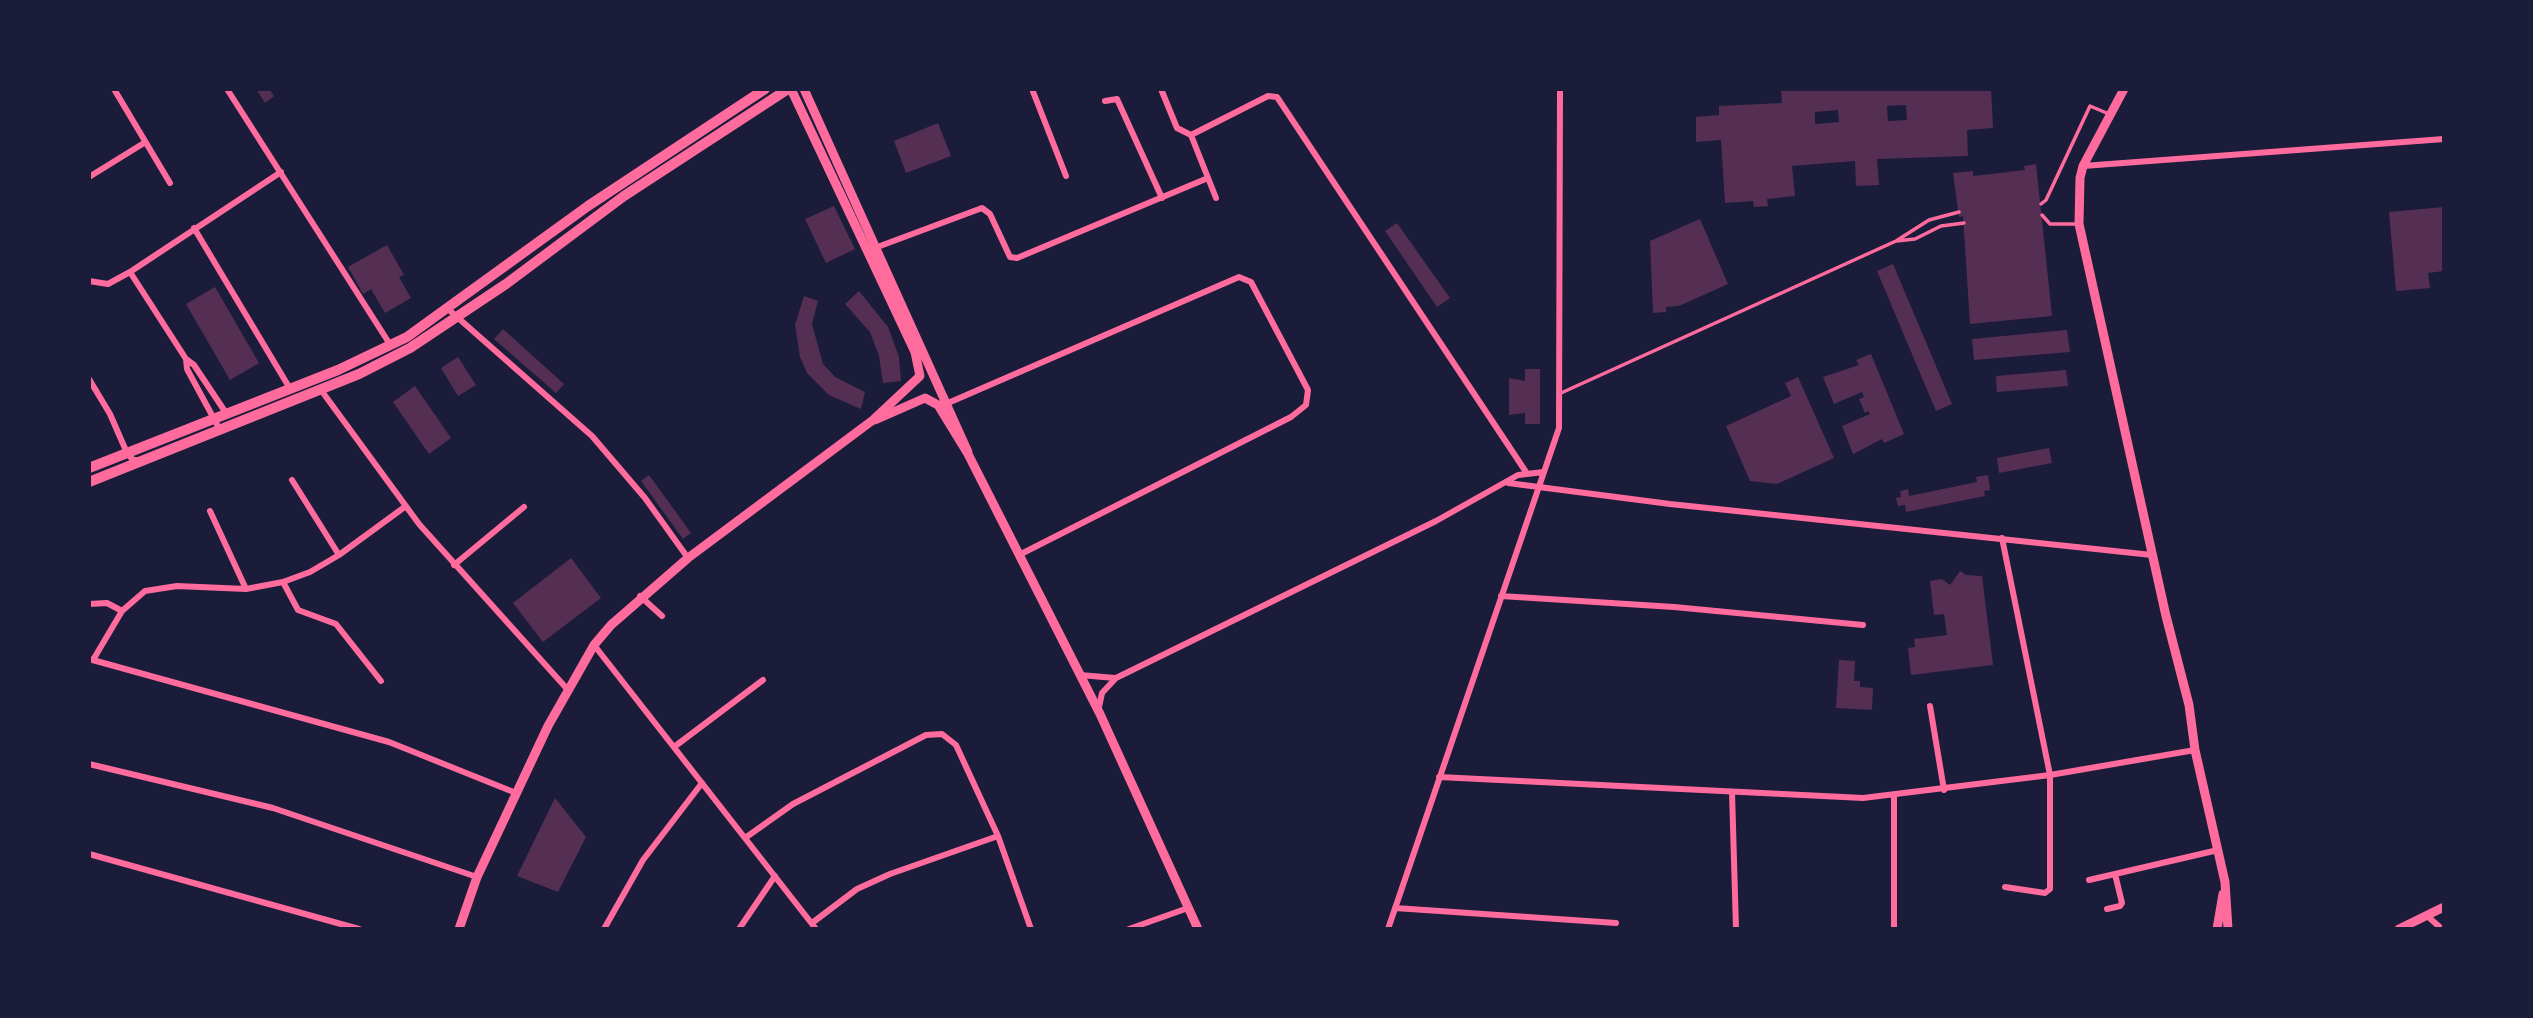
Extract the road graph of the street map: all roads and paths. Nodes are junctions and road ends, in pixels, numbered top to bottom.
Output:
1 (114, 89) edge
2 (227, 89) edge
3 (765, 89) edge
4 (789, 89) edge
5 (804, 89) edge
6 (1031, 89) edge
7 (1161, 89) edge
8 (1560, 89) edge
9 (2124, 89) edge
10 (1105, 101) dead end
11 (2109, 114) junction
12 (1191, 135) junction
13 (2444, 139) edge
14 (144, 143) junction
15 (2084, 166) junction
16 (281, 172) junction
17 (1066, 176) dead end
18 (89, 177) edge
19 (1208, 178) junction
20 (170, 183) dead end
21 (1162, 198) junction
22 (1216, 198) dead end
23 (2041, 204) dead end
24 (1959, 212) dead end
25 (2042, 215) dead end
26 (1964, 223) dead end
27 (2079, 224) junction
28 (194, 228) junction
29 (1896, 241) junction
30 (876, 248) junction
31 (868, 257) junction
32 (130, 272) junction
33 (93, 283) edge
34 (448, 309) junction
35 (457, 317) junction
36 (391, 346) junction
37 (186, 359) junction
38 (89, 379) edge
39 (289, 387) junction
40 (321, 390) junction
41 (1561, 393) junction
42 (948, 404) junction
43 (226, 413) junction
44 (214, 418) junction
45 (873, 420) junction
46 (220, 430) junction
47 (127, 453) junction
48 (968, 454) junction
49 (145, 460) junction
50 (89, 468) edge
51 (1526, 472) junction
52 (1544, 472) junction
53 (292, 480) dead end
54 (89, 482) edge
55 (1508, 483) junction
56 (1537, 487) junction
57 (406, 506) junction
58 (524, 507) dead end
59 (210, 511) dead end
60 (2002, 538) junction
61 (339, 555) junction
62 (1019, 555) junction
63 (2152, 555) junction
64 (688, 558) junction
65 (454, 565) junction
66 (283, 582) junction
67 (246, 589) junction
68 (640, 596) junction
69 (1501, 596) junction
70 (89, 604) edge
71 (122, 611) junction
72 (662, 616) dead end
73 (1863, 625) dead end
74 (594, 645) junction
75 (91, 660) edge
76 (1080, 675) junction
77 (1116, 678) junction
78 (763, 680) dead end
79 (381, 681) dead end
80 (568, 690) junction
81 (1930, 706) dead end
82 (1100, 714) junction
83 (674, 747) junction
84 (2196, 750) junction
85 (89, 764) edge
86 (2050, 775) junction
87 (1440, 777) junction
88 (702, 783) junction
89 (1944, 790) junction
90 (1732, 792) junction
91 (516, 793) junction
92 (1894, 797) junction
93 (998, 836) junction
94 (745, 838) junction
95 (2218, 850) junction
96 (89, 854) edge
97 (2115, 874) junction
98 (775, 876) junction
99 (477, 877) junction
100 (2090, 880) dead end
101 (2225, 882) junction
102 (2005, 887) dead end
103 (2444, 907) edge
104 (1188, 908) junction
105 (1395, 908) junction
106 (2107, 908) dead end
107 (2427, 915) junction
108 (1616, 923) dead end
109 (814, 926) edge
110 (359, 929) edge
111 (459, 929) edge
112 (604, 929) edge
113 (739, 929) edge
114 (1031, 929) edge
115 (1129, 929) edge
116 (1198, 929) edge
117 (1388, 929) edge
118 (1736, 929) edge
119 (1894, 929) edge
120 (2217, 929) edge
121 (2228, 929) edge
122 (2235, 929) edge
123 (2399, 929) edge
124 (2442, 929) edge

1 - 14 street
2 - 16 street
3 - 34 main road
4 - 31 main road
4 - 35 main road
5 - 30 main road
6 - 17 street
7 - 12 street
8 - 41 street
9 - 11 main road
10 - 21 street
11 - 15 main road
11 - 23 lane
12 - 19 street
12 - 51 street
13 - 15 street
14 - 18 street
14 - 20 street
15 - 27 main road
16 - 28 street
16 - 36 street
19 - 21 street
19 - 22 street
21 - 30 street
24 - 29 lane
25 - 27 lane
26 - 29 lane
27 - 63 main road
28 - 32 street
28 - 39 street
29 - 41 lane
30 - 31 street
30 - 42 main road
31 - 45 main road
32 - 33 street
32 - 37 street
34 - 35 street
34 - 36 main road
35 - 40 main road
35 - 64 street
36 - 39 main road
37 - 43 street
37 - 44 street
38 - 47 street
39 - 43 main road
40 - 46 main road
40 - 57 street
41 - 52 street
42 - 48 main road
42 - 62 street
43 - 44 main road
44 - 46 street
44 - 47 main road
45 - 48 main road
45 - 64 main road
46 - 49 main road
47 - 49 street
47 - 50 main road
48 - 62 main road
49 - 54 main road
51 - 52 street
51 - 55 street
52 - 56 street
53 - 61 street
55 - 56 street
55 - 77 street
56 - 60 street
56 - 69 street
57 - 61 street
57 - 65 street
58 - 65 street
59 - 67 street
60 - 63 street
60 - 86 street
61 - 66 street
62 - 76 main road
63 - 84 main road
64 - 68 main road
65 - 80 street
66 - 67 street
66 - 79 street
67 - 71 street
68 - 72 street
68 - 74 main road
69 - 73 street
69 - 87 street
70 - 71 street
71 - 75 street
74 - 80 main road
74 - 83 street
75 - 91 street
76 - 77 street
76 - 82 main road
77 - 82 street
78 - 83 street
80 - 91 main road
81 - 89 street
82 - 104 main road
83 - 88 street
84 - 86 street
84 - 95 main road
85 - 99 street
86 - 89 street
86 - 102 street
87 - 90 street
87 - 105 street
88 - 94 street
88 - 112 street
89 - 92 street
90 - 92 street
90 - 118 street
91 - 99 main road
92 - 119 street
93 - 94 street
93 - 109 street
93 - 114 street
94 - 98 street
95 - 97 street
95 - 101 main road
96 - 110 street
97 - 100 street
97 - 106 street
98 - 109 street
98 - 113 street
99 - 111 main road
101 - 120 main road
101 - 121 main road
101 - 122 main road
103 - 107 main road
104 - 115 street
104 - 116 main road
105 - 108 street
105 - 117 street
107 - 123 main road
107 - 124 street

